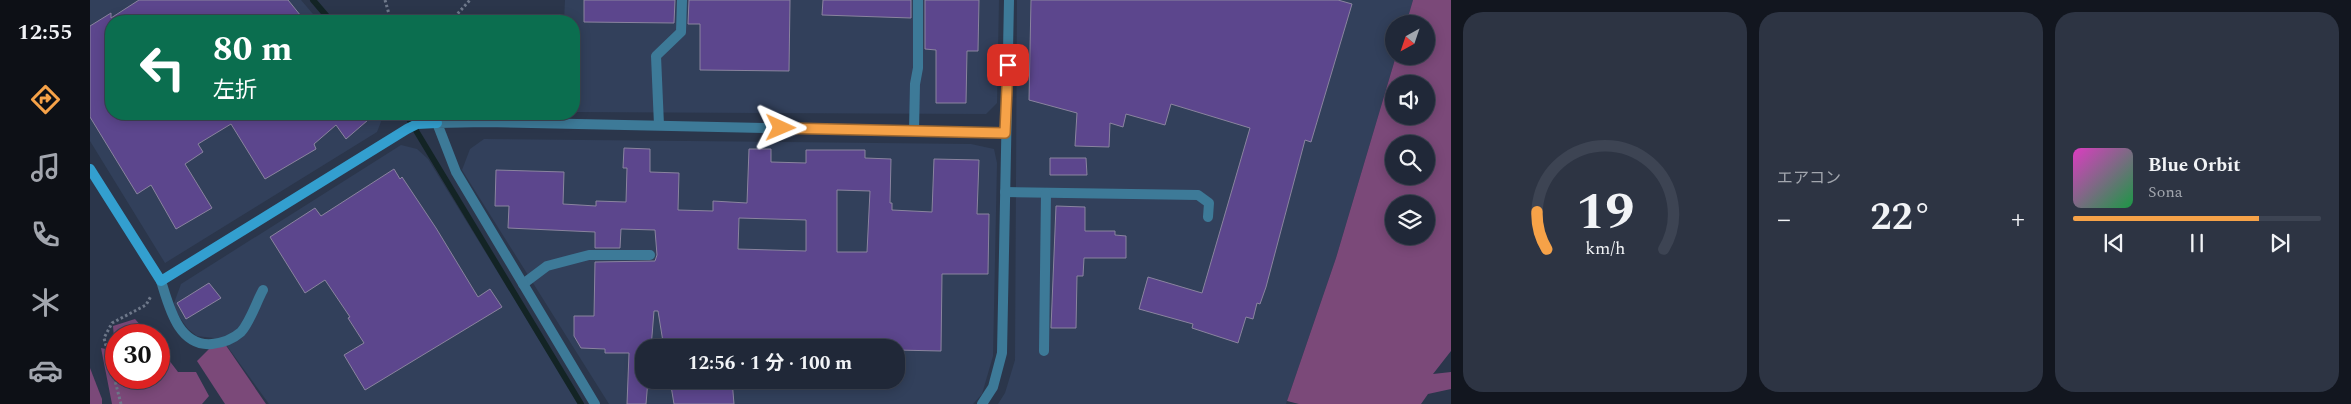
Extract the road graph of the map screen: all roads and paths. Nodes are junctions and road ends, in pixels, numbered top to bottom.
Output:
1 (385, 0) edge
2 (470, 0) edge
3 (682, 0) edge
4 (918, 0) edge
5 (1009, 0) edge
6 (390, 15) edge
7 (456, 15) edge
8 (437, 122) junction
9 (660, 125) junction
10 (914, 131) junction
11 (1005, 133) junction
12 (90, 169) edge
13 (1005, 192) junction
14 (1046, 192) junction
15 (1208, 216) dead end
16 (650, 255) dead end
17 (161, 280) junction
18 (523, 284) junction
19 (263, 290) dead end
20 (1044, 351) dead end
21 (122, 404) edge
22 (595, 404) edge
23 (982, 404) edge

1 - 6 path
2 - 7 path
3 - 9 street
4 - 10 street
5 - 11 street
8 - 9 street
8 - 17 street
8 - 18 street
9 - 10 street
10 - 11 street
11 - 13 street
12 - 17 street
13 - 14 street
13 - 23 street
14 - 15 street
14 - 20 street
16 - 18 street
17 - 19 street
17 - 21 path
18 - 22 street

